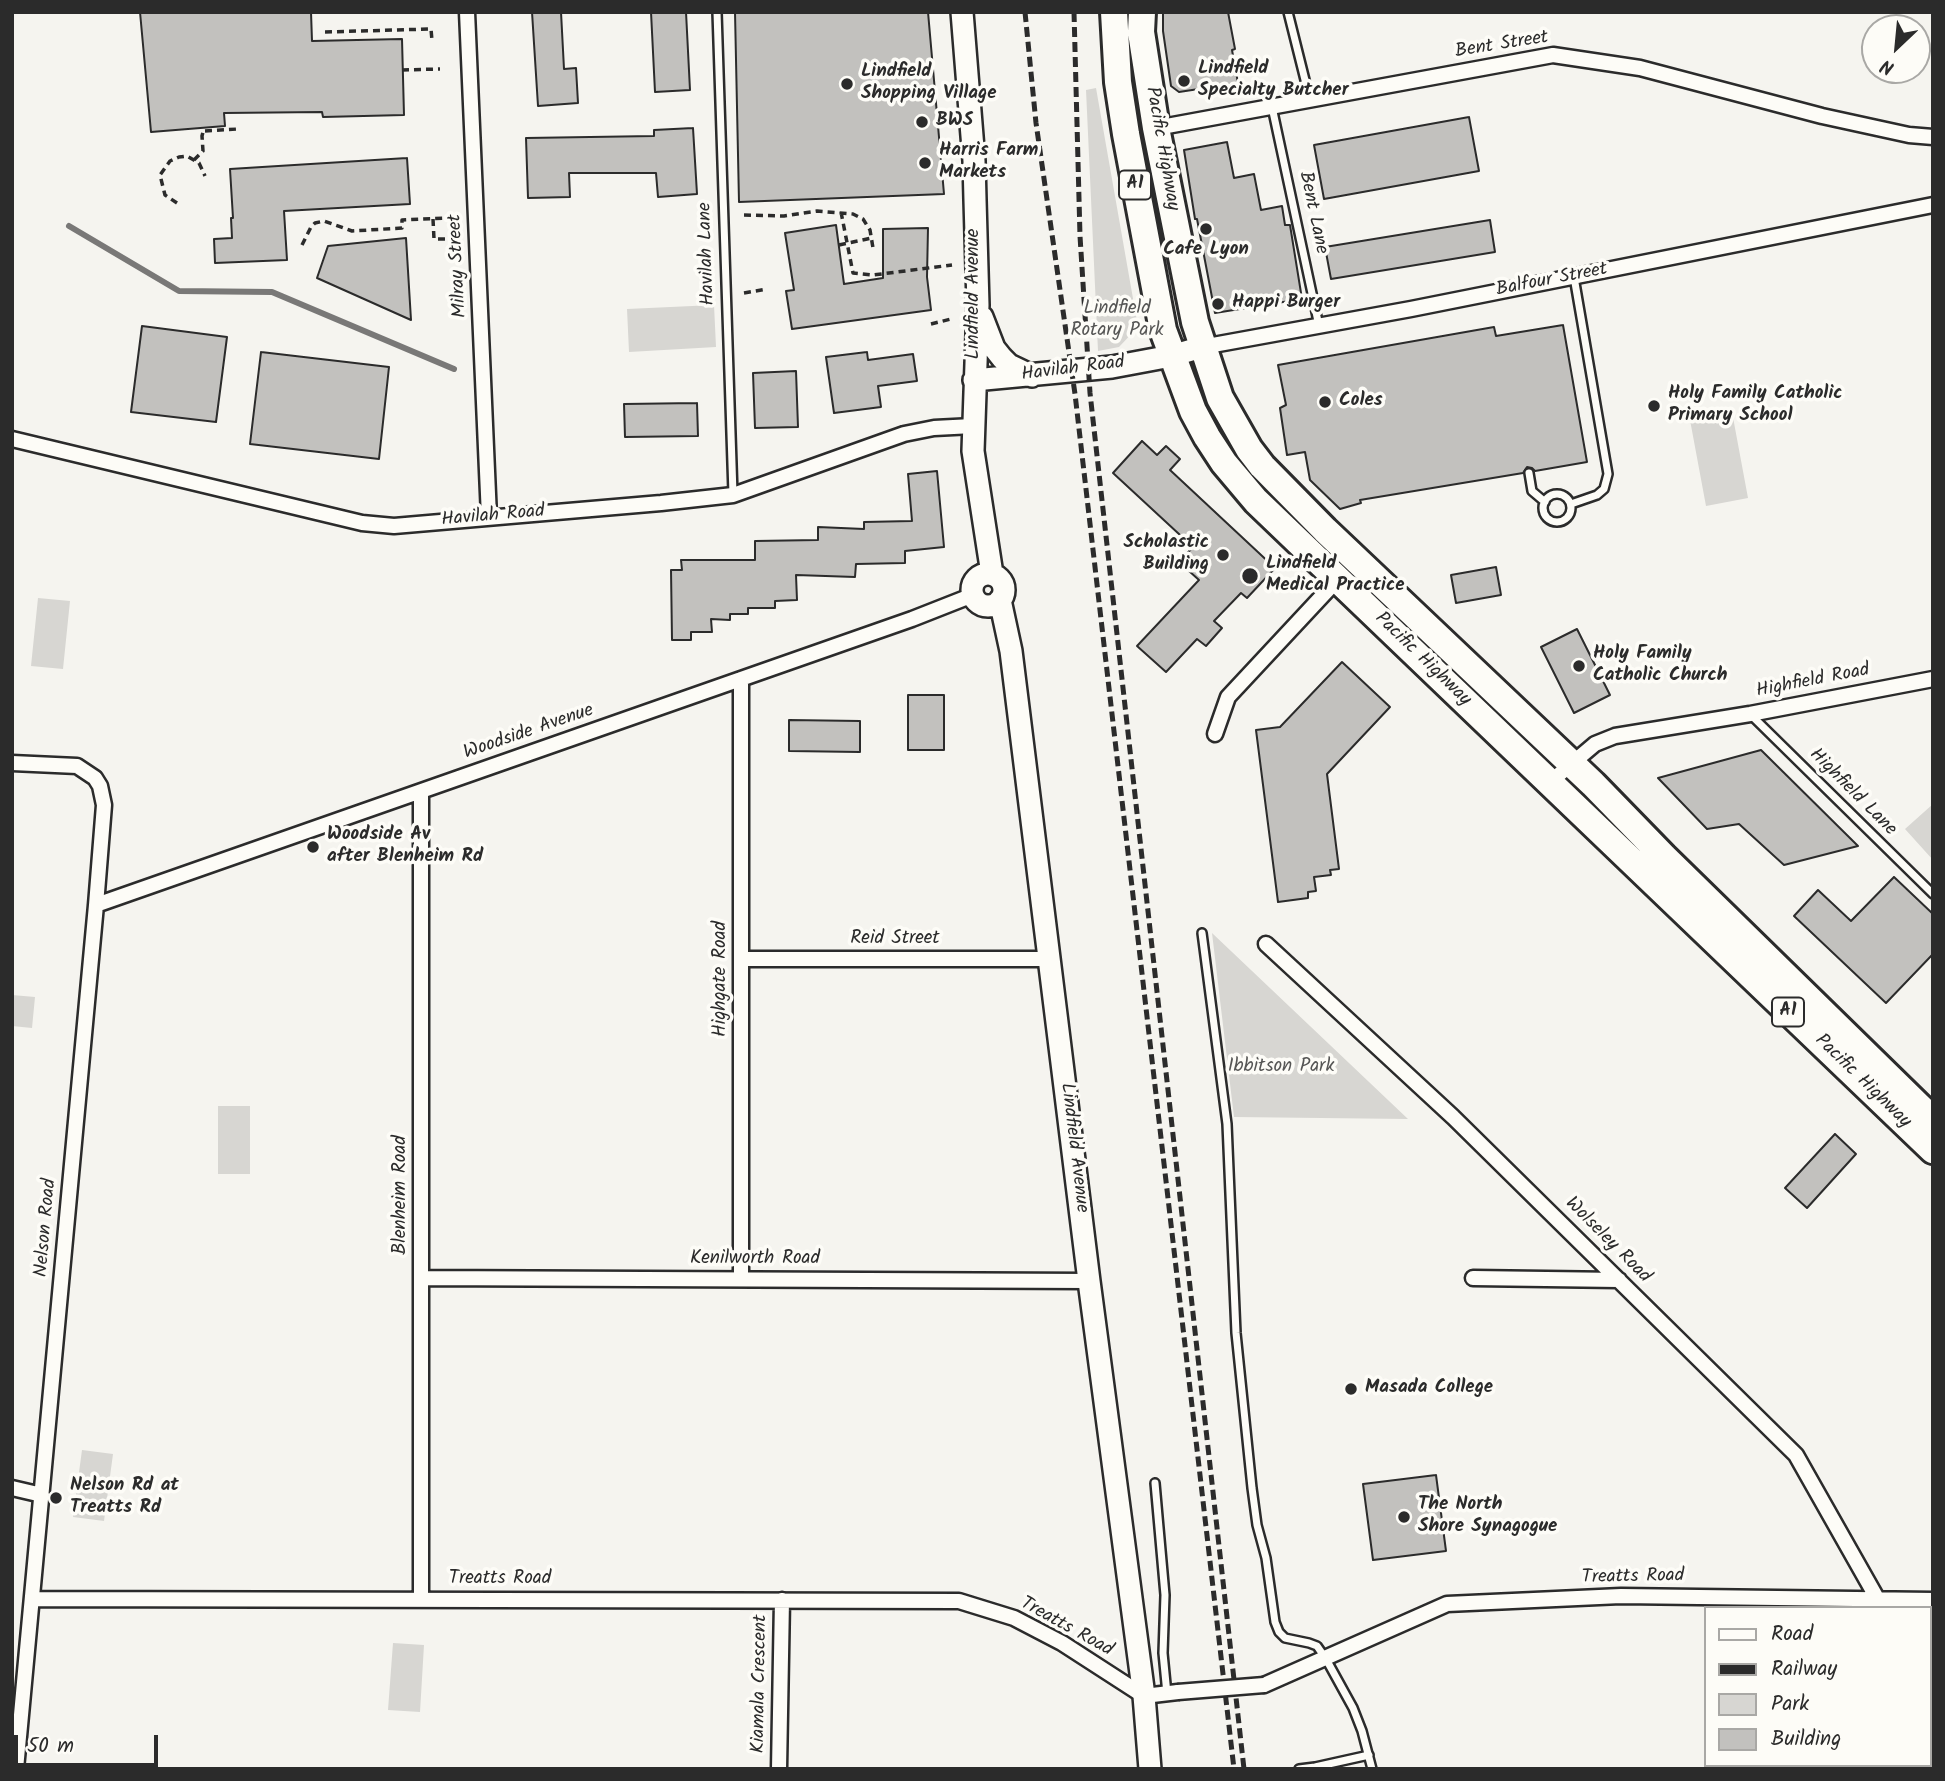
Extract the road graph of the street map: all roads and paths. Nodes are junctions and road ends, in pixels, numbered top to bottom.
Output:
1 (467, 12) edge
2 (717, 12) edge
3 (961, 12) edge
4 (1114, 12) edge
5 (1142, 12) edge
6 (1288, 12) edge
7 (325, 32) dead end
8 (432, 41) dead end
9 (440, 69) dead end
10 (402, 70) dead end
11 (1310, 100) junction
12 (1272, 106) junction
13 (1156, 128) junction
14 (238, 129) dead end
15 (1933, 137) edge
16 (194, 160) junction
17 (205, 176) dead end
18 (177, 203) dead end
19 (1933, 205) edge
20 (841, 212) junction
21 (744, 215) dead end
22 (447, 218) dead end
23 (433, 219) junction
24 (872, 238) junction
25 (447, 239) dead end
26 (848, 243) junction
27 (302, 245) dead end
28 (839, 245) dead end
29 (873, 248) dead end
30 (952, 265) dead end
31 (1574, 276) junction
32 (767, 289) dead end
33 (744, 293) dead end
34 (978, 304) junction
35 (951, 319) dead end
36 (931, 324) dead end
37 (1320, 326) junction
38 (1202, 347) junction
39 (1171, 356) junction
40 (1032, 376) junction
41 (974, 380) junction
42 (972, 426) junction
43 (12, 439) edge
44 (1529, 473) dead end
45 (733, 495) junction
46 (1545, 502) junction
47 (1571, 505) junction
48 (489, 517) junction
49 (992, 574) junction
50 (1338, 579) junction
51 (973, 596) junction
52 (1000, 600) junction
53 (741, 679) junction
54 (1933, 679) edge
55 (1750, 714) junction
56 (1215, 734) dead end
57 (12, 763) edge
58 (1571, 763) junction
59 (1549, 783) junction
60 (421, 792) junction
61 (1933, 894) edge
62 (96, 905) junction
63 (1202, 933) dead end
64 (1266, 944) dead end
65 (741, 959) junction
66 (1049, 959) junction
67 (1933, 1120) edge
68 (1933, 1150) edge
69 (421, 1278) junction
70 (1473, 1278) dead end
71 (741, 1279) junction
72 (1089, 1280) junction
73 (1619, 1280) junction
74 (1155, 1483) dead end
75 (12, 1488) edge
76 (42, 1495) junction
77 (32, 1599) junction
78 (421, 1599) junction
79 (782, 1600) junction
80 (1878, 1600) junction
81 (1933, 1600) edge
82 (1326, 1659) junction
83 (1172, 1693) junction
84 (1144, 1696) junction
85 (1369, 1755) junction
86 (16, 1769) edge
87 (779, 1769) edge
88 (1150, 1769) edge
89 (1299, 1769) edge
90 (1372, 1769) edge

1 - 48 street, Milray Street
2 - 45 lane, Havilah Lane
3 - 34 street, Lindfield Avenue
4 - 39 highway, Pacific Highway / A1
5 - 13 highway, Pacific Highway / A1
6 - 11 lane
7 - 8 path
9 - 10 path
11 - 12 street, Bent Street
11 - 15 street, Bent Street
12 - 13 street, Bent Street
12 - 37 lane, Bent Lane
13 - 38 highway, Pacific Highway / A1
14 - 16 path
16 - 17 path
16 - 18 path
19 - 31 street, Balfour Street
20 - 21 path
20 - 24 path
20 - 26 path
22 - 23 path
23 - 25 path
23 - 27 path
24 - 26 path
24 - 29 path
26 - 28 path
26 - 30 path
31 - 37 street, Balfour Street
31 - 47 lane
32 - 33 path
34 - 40 street
34 - 41 street, Lindfield Avenue
35 - 36 path
37 - 38 street, Balfour Street
38 - 39 street, Balfour Street
38 - 58 highway, Pacific Highway / A1
39 - 40 street, Havilah Road
39 - 50 highway, Pacific Highway / A1
40 - 41 street, Havilah Road
41 - 42 street, Lindfield Avenue
42 - 45 street, Havilah Road
42 - 49 street, Lindfield Avenue
43 - 48 street, Havilah Road
44 - 46 lane
45 - 48 street, Havilah Road
46 - 47 lane
46 - 47 lane
49 - 51 street
49 - 52 street
50 - 56 street
50 - 59 highway, Pacific Highway / A1
51 - 52 street
51 - 53 street, Woodside Avenue
52 - 66 street, Lindfield Avenue
53 - 60 street, Woodside Avenue
53 - 65 street, Highgate Road
54 - 55 street, Highfield Road
55 - 58 street, Highfield Road
55 - 61 lane, Highfield Lane
57 - 62 street, Nelson Road
58 - 59 street, Highfield Road
58 - 67 highway, Pacific Highway / A1
59 - 68 highway, Pacific Highway / A1
60 - 62 street, Woodside Avenue
60 - 69 street, Blenheim Road
62 - 76 street, Nelson Road
63 - 82 lane
64 - 73 street, Wolseley Road
65 - 66 street, Reid Street
65 - 71 street, Highgate Road
66 - 72 street, Lindfield Avenue
69 - 71 street, Kenilworth Road
69 - 78 street, Blenheim Road
70 - 73 street
71 - 72 street, Kenilworth Road
72 - 84 street, Lindfield Avenue
73 - 80 street, Wolseley Road
74 - 83 lane
75 - 76 street
76 - 77 street, Nelson Road
77 - 78 street, Treatts Road
77 - 86 street, Nelson Road
78 - 79 street, Treatts Road
79 - 84 street, Treatts Road
79 - 87 street, Kiamala Crescent
80 - 81 street, Treatts Road
80 - 82 street, Treatts Road
82 - 83 street, Treatts Road, bridge
82 - 85 lane
83 - 84 street, Treatts Road
84 - 88 street, Lindfield Avenue
85 - 89 lane
85 - 90 lane

